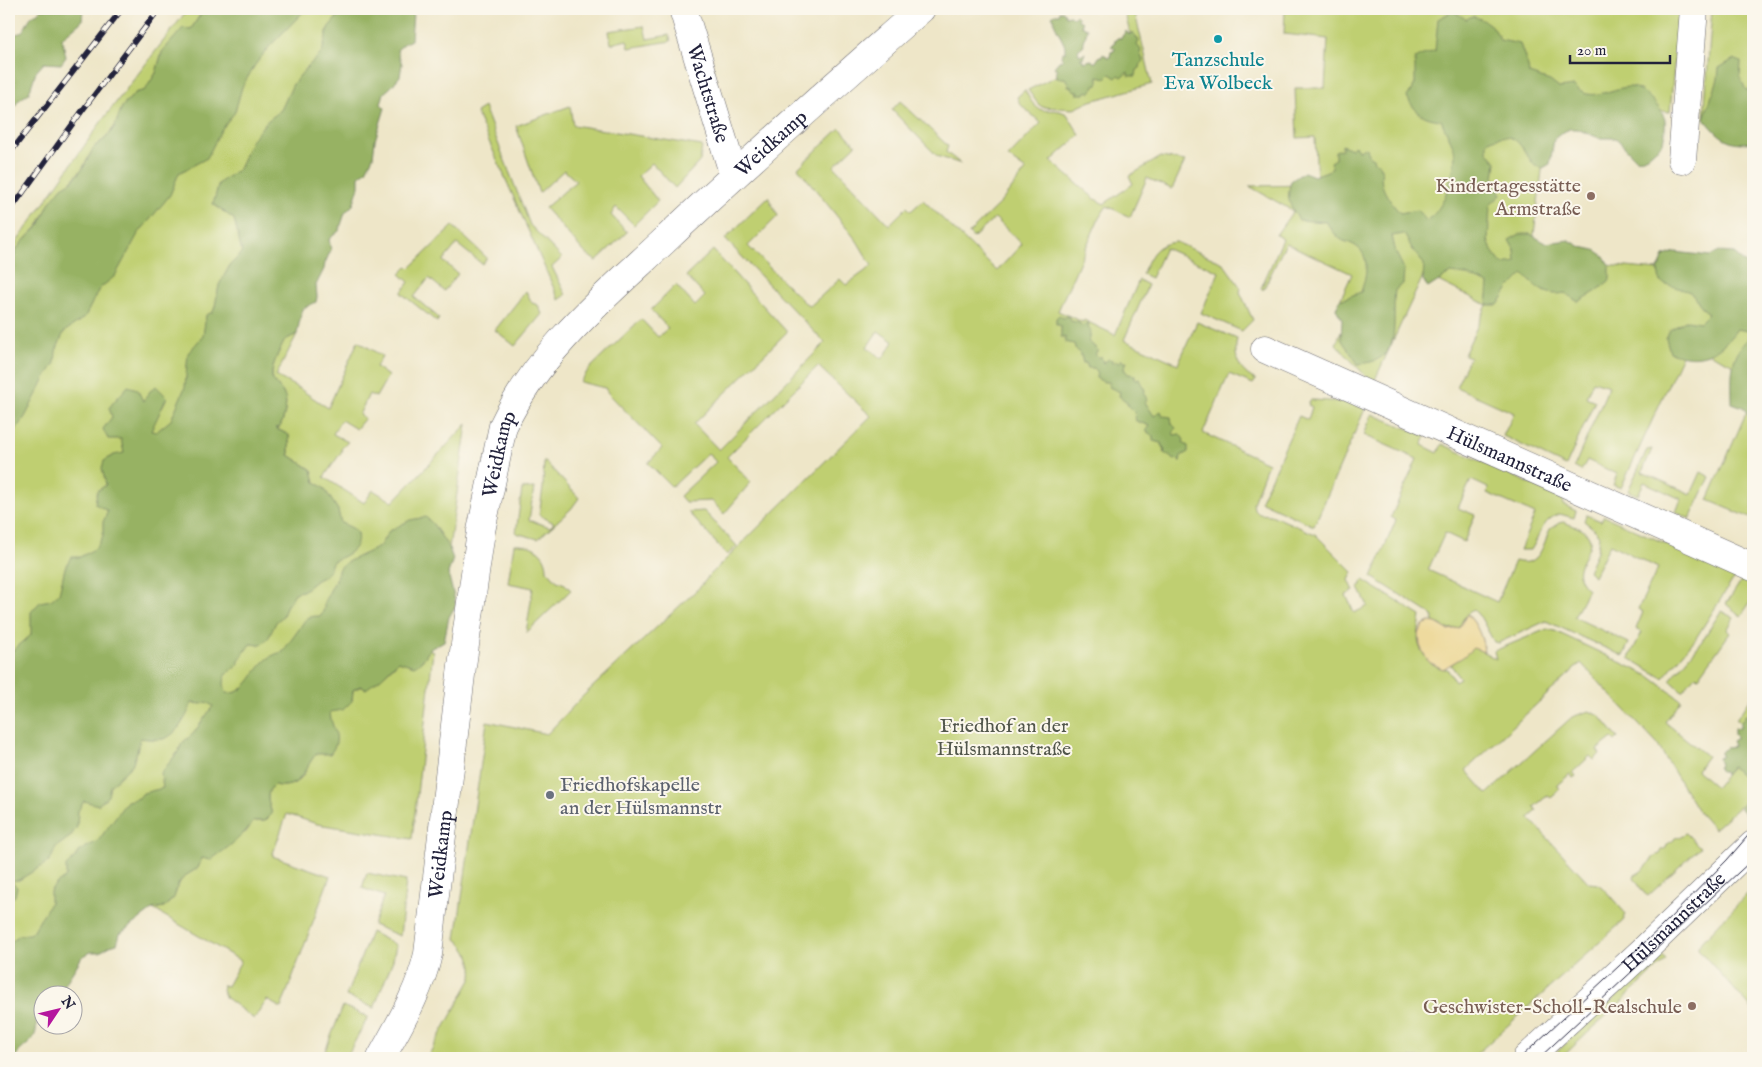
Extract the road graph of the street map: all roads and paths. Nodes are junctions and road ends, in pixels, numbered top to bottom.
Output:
1 (683, 9) edge
2 (921, 9) edge
3 (1694, 9) edge
4 (1682, 160) dead end
5 (734, 176) junction
6 (1266, 349) dead end
7 (1753, 567) edge
8 (1753, 845) edge
9 (381, 1058) edge
10 (1527, 1058) edge

1 - 5 street, Wachtstraße
2 - 5 street, Weidkamp
3 - 4 street
5 - 9 street, Weidkamp
6 - 7 street, Hülsmannstraße
8 - 10 street, Hülsmannstraße

